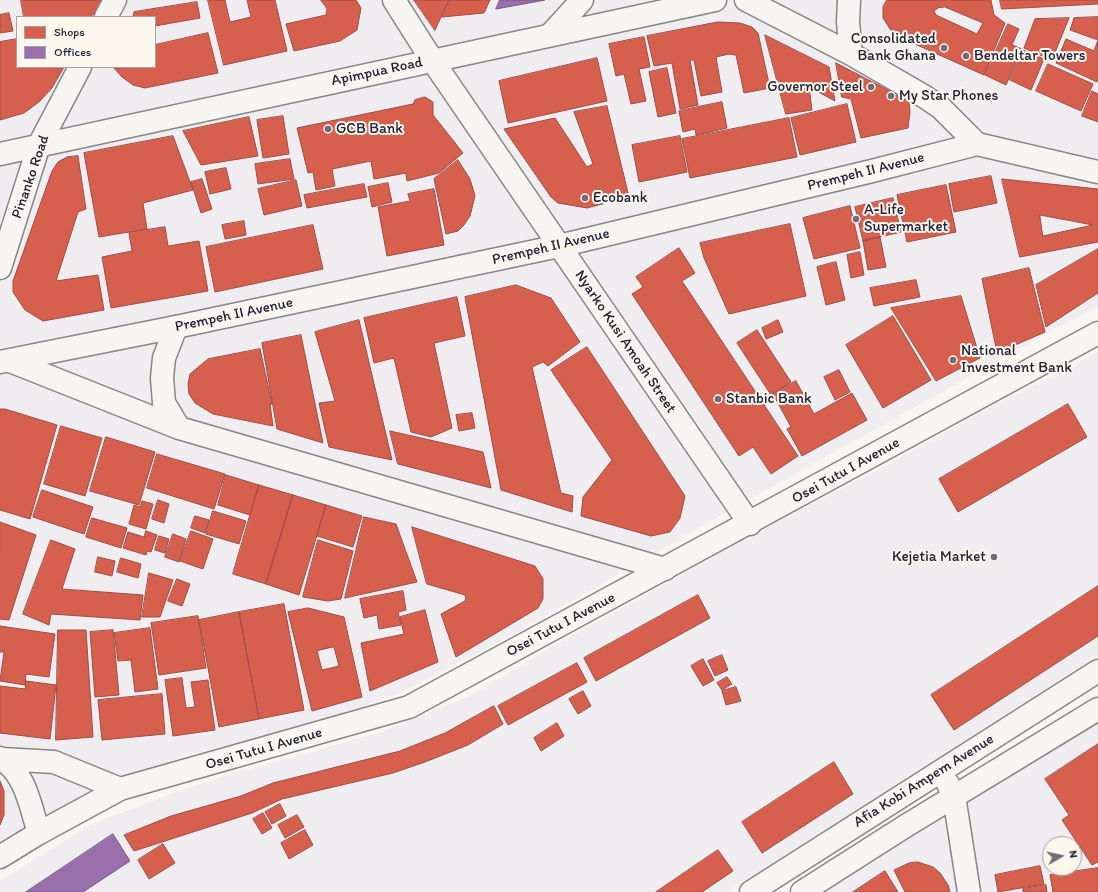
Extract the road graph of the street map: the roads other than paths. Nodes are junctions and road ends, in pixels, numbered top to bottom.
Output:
1 (115, 0) edge
2 (394, 0) edge
3 (582, 0) edge
4 (715, 0) edge
5 (746, 0) edge
6 (849, 0) edge
7 (107, 16) edge
8 (551, 34) junction
9 (851, 54) junction
10 (432, 60) junction
11 (79, 68) edge
12 (977, 144) junction
13 (39, 145) junction
14 (0, 154) edge
15 (1098, 172) edge
16 (559, 246) junction
17 (0, 268) edge
18 (176, 327) junction
19 (1098, 333) edge
20 (5, 362) edge
21 (179, 428) junction
22 (750, 524) junction
23 (665, 569) junction
24 (1098, 671) edge
25 (1098, 709) edge
26 (1, 759) edge
27 (943, 770) junction
28 (120, 789) junction
29 (954, 796) junction
30 (39, 833) junction
31 (0, 857) edge
32 (750, 892) edge
33 (802, 892) edge
34 (969, 892) edge

1 - 7 street
2 - 10 street, Nyarko Kusi Amoah Street
3 - 8 street
4 - 8 street, Apimpua Road
5 - 9 street
6 - 9 street
8 - 10 street, Apimpua Road
9 - 12 street
10 - 13 street, Apimpua Road
10 - 16 street, Nyarko Kusi Amoah Street
11 - 13 street, Pinanko Road
12 - 15 street, Prempeh II Avenue
12 - 16 street, Prempeh II Avenue
13 - 14 street, Apimpua Road
13 - 17 street, Pinanko Road
16 - 18 street, Prempeh II Avenue
16 - 22 street, Nyarko Kusi Amoah Street
18 - 20 street, Prempeh II Avenue
18 - 21 street
19 - 22 street, Osei Tutu I Avenue
20 - 21 street
21 - 23 street
22 - 23 street, Osei Tutu I Avenue
23 - 28 street, Osei Tutu I Avenue
24 - 27 street, Afia Kobi Ampem Avenue
25 - 29 street, Afia Kobi Ampem Avenue
26 - 28 street
26 - 30 street
27 - 29 street
27 - 32 street, Afia Kobi Ampem Avenue
28 - 30 street, Osei Tutu I Avenue
29 - 33 street, Afia Kobi Ampem Avenue
29 - 34 street
30 - 31 street, Osei Tutu I Avenue

